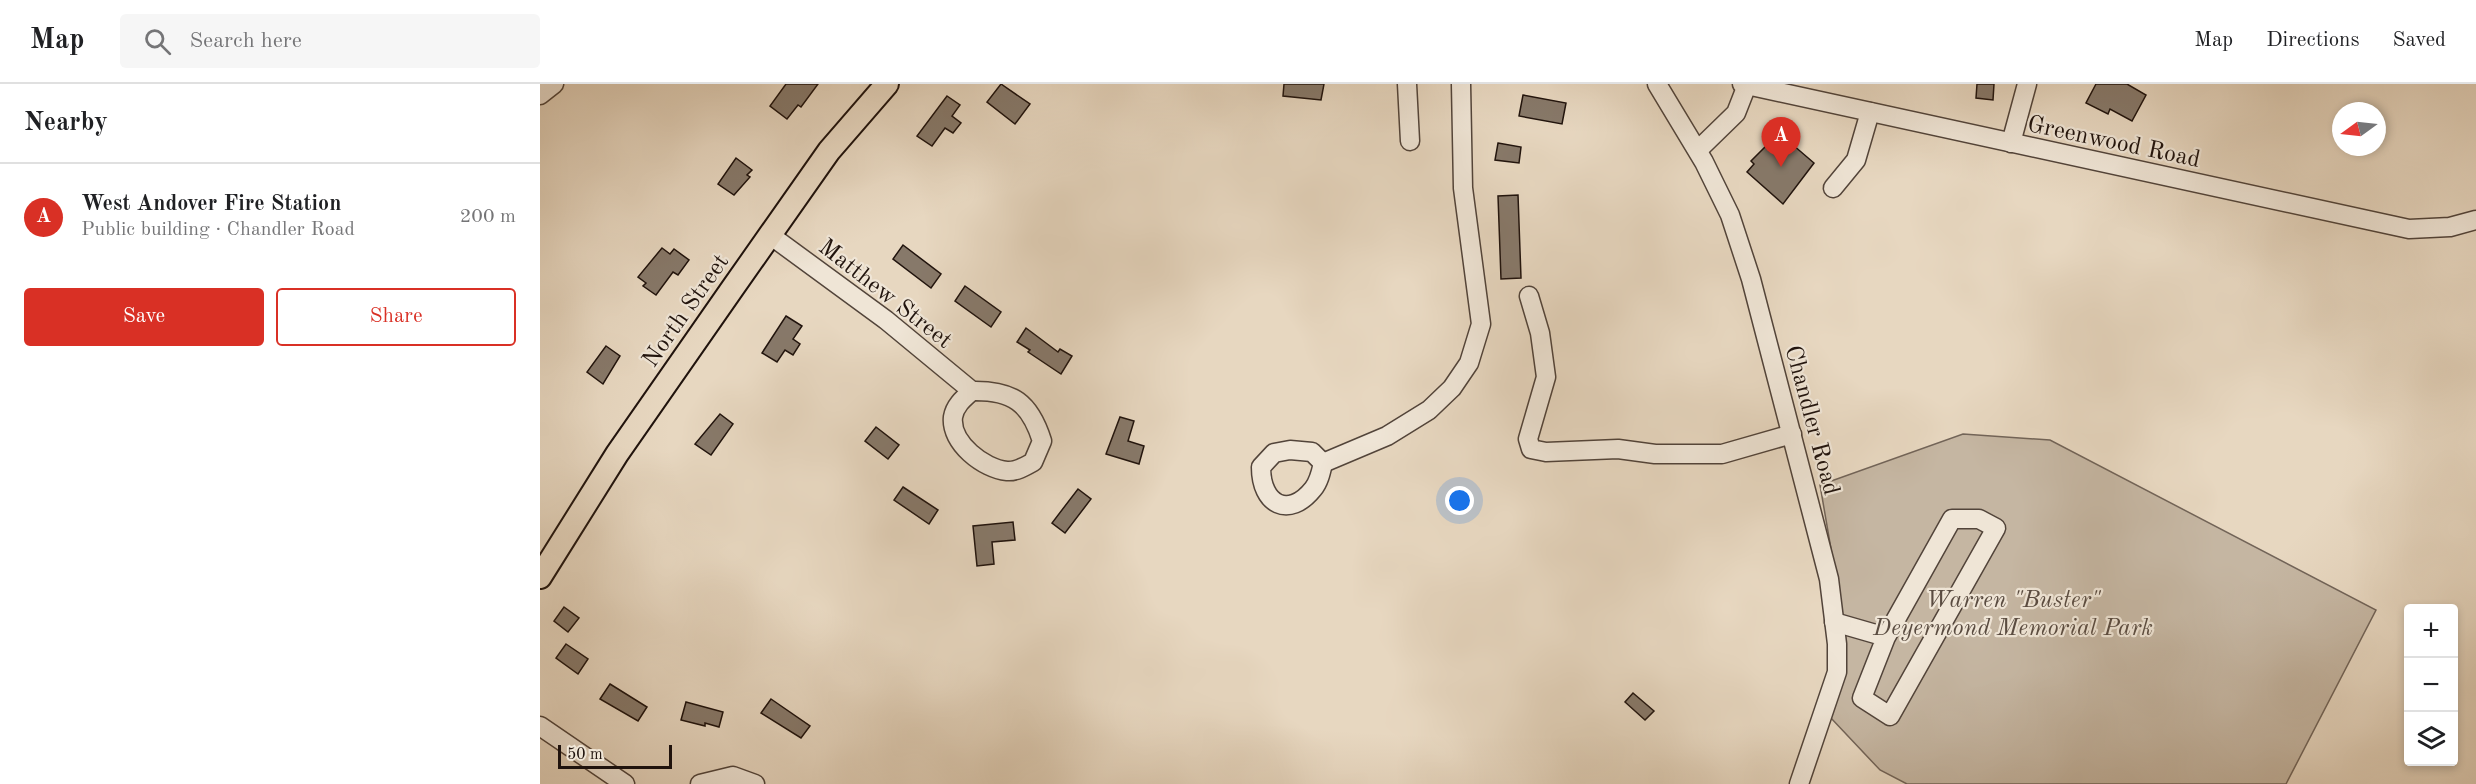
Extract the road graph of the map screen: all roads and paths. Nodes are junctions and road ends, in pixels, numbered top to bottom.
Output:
1 (555, 84) edge
2 (887, 84) edge
3 (1407, 84) edge
4 (1461, 84) edge
5 (1657, 84) edge
6 (2027, 84) edge
7 (1744, 85) edge
8 (540, 95) edge
9 (1870, 112) junction
10 (1410, 141) dead end
11 (2011, 143) junction
12 (1698, 150) junction
13 (1833, 188) dead end
14 (2476, 220) edge
15 (770, 235) junction
16 (1530, 296) dead end
17 (972, 391) junction
18 (1792, 434) junction
19 (1323, 463) dead end
20 (540, 577) edge
21 (1834, 621) junction
22 (1886, 637) junction
23 (540, 726) edge
24 (625, 784) edge
25 (700, 784) edge
26 (755, 784) edge
27 (1799, 784) edge

1 - 8 street
2 - 15 main road, North Street
3 - 10 street
4 - 19 street
5 - 12 street, Chandler Road
6 - 11 street
7 - 9 street, Greenwood Road
7 - 12 street
9 - 11 street, Greenwood Road
9 - 13 street
11 - 14 street, Greenwood Road
12 - 18 street, Chandler Road
15 - 17 street, Matthew Street
15 - 20 main road, North Street
16 - 18 street
17 - 17 street
18 - 21 street, Chandler Road
21 - 22 street
21 - 27 street, Chandler Road
22 - 22 street
23 - 24 street
25 - 26 street

